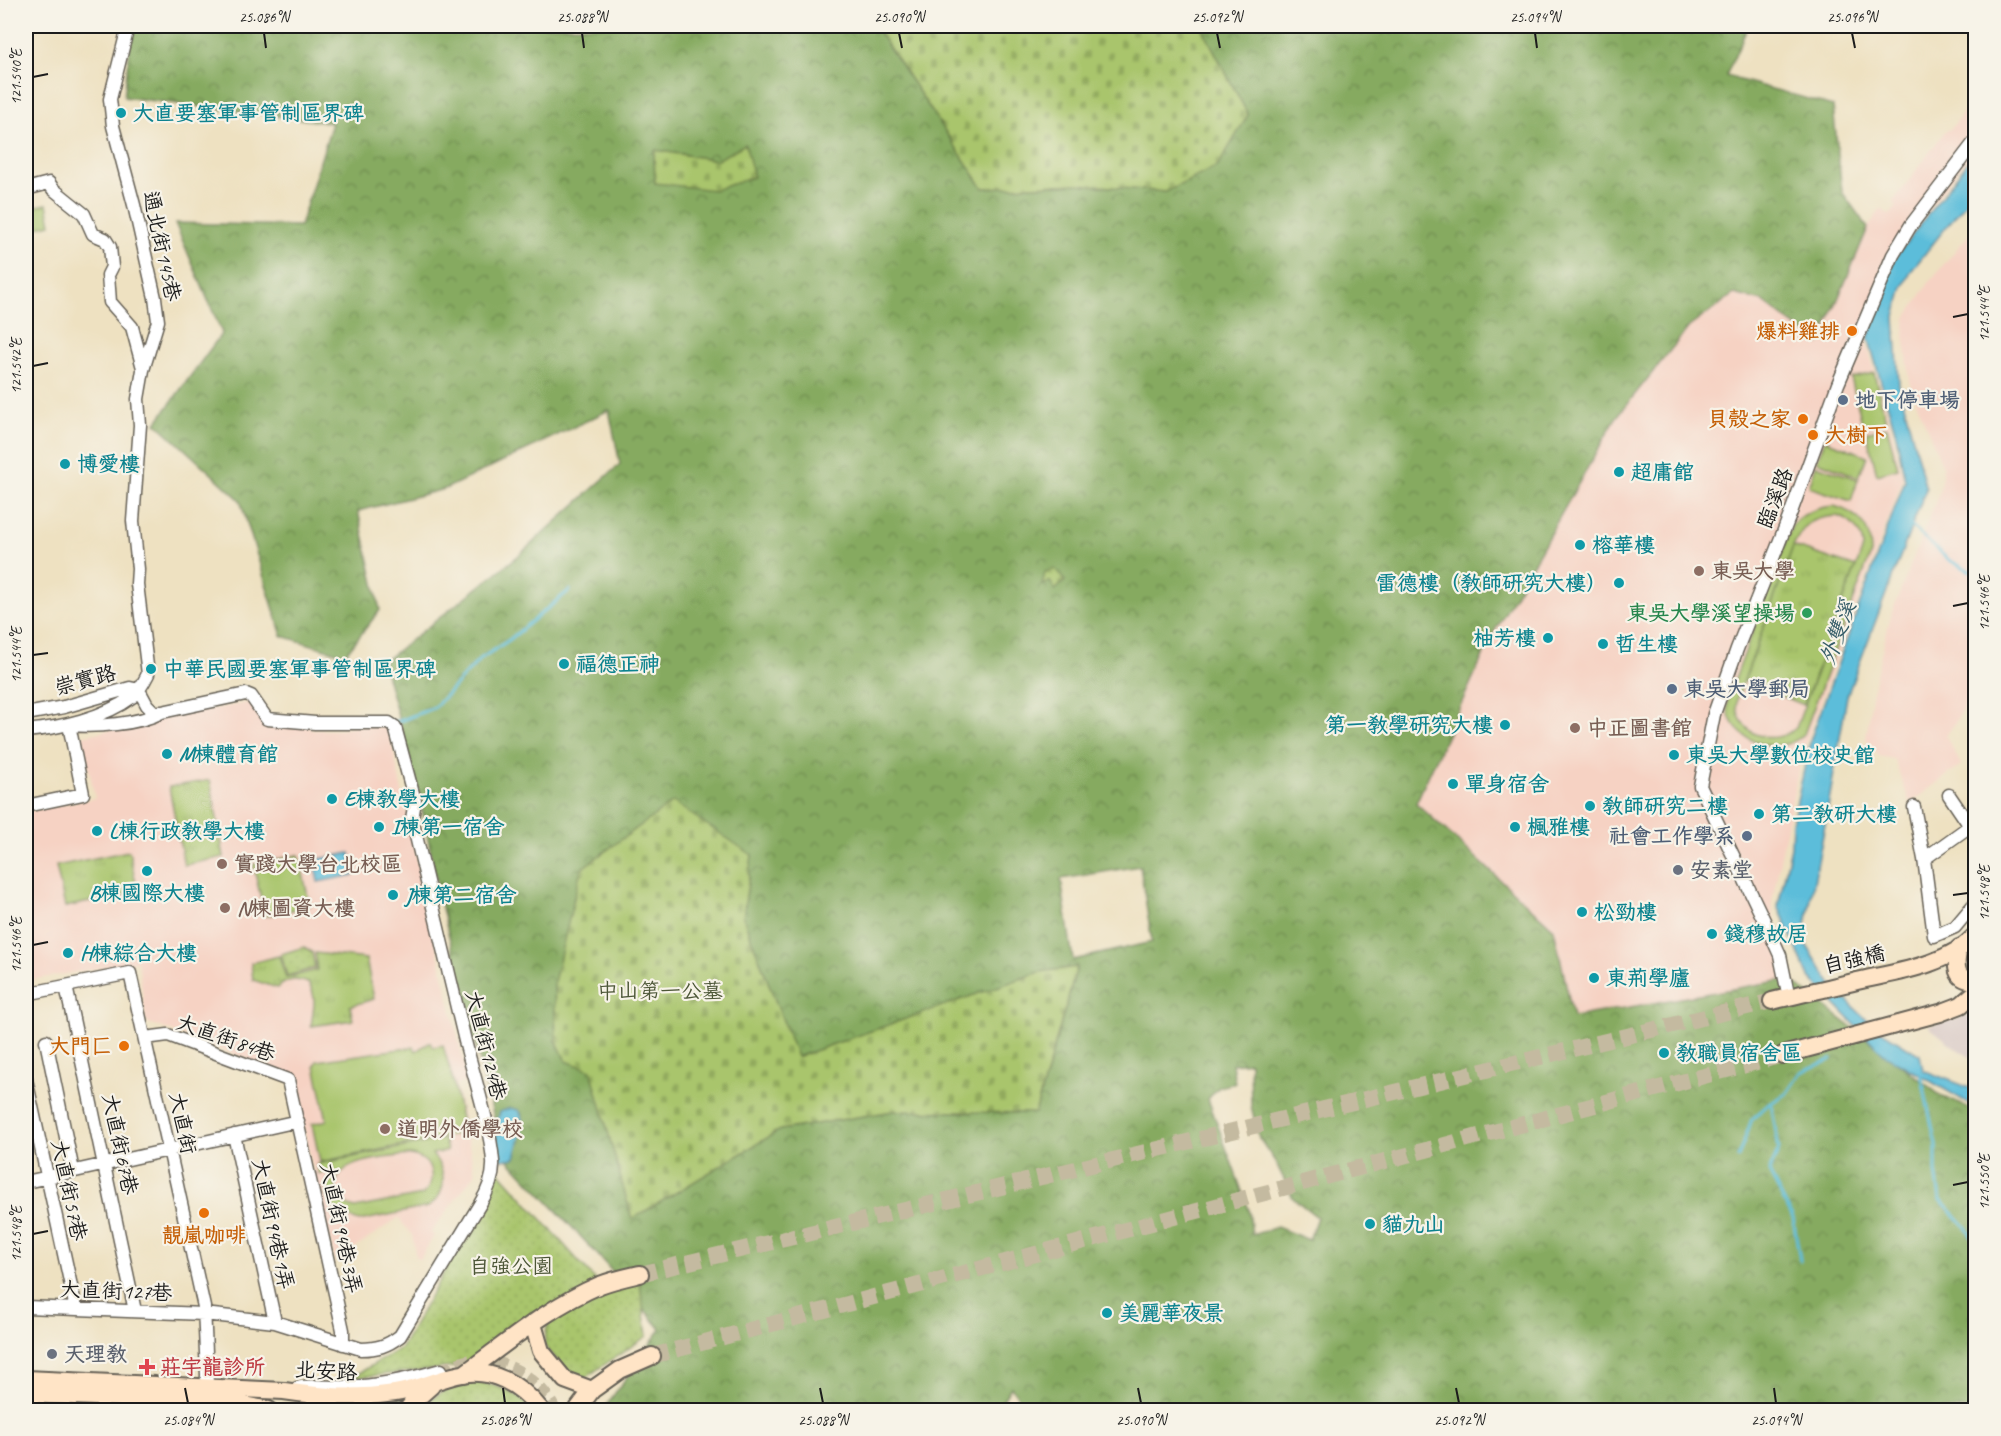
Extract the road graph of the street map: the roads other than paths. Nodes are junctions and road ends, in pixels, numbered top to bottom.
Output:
1 (124, 26) edge
2 (1976, 140) edge
3 (26, 189) edge
4 (143, 370) junction
5 (139, 690) junction
6 (162, 712) junction
7 (26, 714) edge
8 (69, 725) junction
9 (26, 731) edge
10 (1949, 795) dead end
11 (26, 806) edge
12 (1914, 807) dead end
13 (1973, 831) edge
14 (1924, 860) junction
15 (1976, 902) edge
16 (1976, 935) edge
17 (1959, 948) junction
18 (1976, 980) edge
19 (66, 986) junction
20 (1787, 989) dead end
21 (1976, 992) edge
22 (26, 994) edge
23 (1772, 1001) tunnel mouth
24 (145, 1038) junction
25 (46, 1041) dead end
26 (1783, 1055) tunnel mouth
27 (26, 1079) edge
28 (298, 1121) junction
29 (234, 1135) junction
30 (169, 1150) junction
31 (105, 1164) junction
32 (73, 1171) junction
33 (46, 1177) junction
34 (26, 1182) edge
35 (640, 1274) tunnel mouth
36 (26, 1307) edge
37 (76, 1309) junction
38 (135, 1311) junction
39 (204, 1314) junction
40 (275, 1322) junction
41 (532, 1324) junction
42 (343, 1344) junction
43 (652, 1356) tunnel mouth
44 (464, 1374) junction
45 (442, 1375) junction
46 (26, 1379) edge
47 (592, 1390) junction
48 (26, 1394) edge
49 (206, 1400) edge
50 (269, 1410) edge
51 (407, 1410) edge
52 (541, 1410) edge
53 (577, 1410) edge
54 (586, 1410) edge

1 - 4 street, 通北街145巷
2 - 20 street, 臨溪路
3 - 4 street
4 - 5 street, 通北街145巷
5 - 6 street
5 - 7 street, 崇實路
5 - 8 street, 崇實路
6 - 8 street
6 - 42 street, 大直街124巷
8 - 9 street, 崇實路
8 - 11 street
10 - 13 street
12 - 14 street
13 - 14 street
14 - 15 street
16 - 17 main road, 自強橋
17 - 18 main road
17 - 23 main road, 自強橋
19 - 22 street, 大直街
19 - 24 street, 大直街
19 - 31 street, 大直街67巷
21 - 26 main road
24 - 28 street, 大直街84巷
24 - 30 street, 大直街
25 - 32 street
27 - 33 street, 大直街57巷
28 - 29 street
28 - 42 street, 大直街94巷3弄
29 - 30 street
29 - 40 street, 大直街94巷1弄
30 - 31 street
30 - 39 street, 大直街
31 - 32 street
31 - 38 street, 大直街67巷
32 - 33 street
33 - 34 street
33 - 37 street, 大直街57巷
35 - 41 main road
36 - 37 street, 大直街127巷
37 - 38 street, 大直街127巷
38 - 39 street, 大直街127巷
39 - 40 street, 大直街124巷
39 - 49 street, 大直街
40 - 42 street, 大直街124巷
41 - 44 main road
41 - 47 main road
43 - 47 main road
44 - 45 main road, 北安路
44 - 52 main road, 北安路
45 - 49 main road, 北安路
45 - 51 main road, 北安路
46 - 49 main road, 北安路
47 - 53 main road
47 - 54 street
48 - 49 main road, 北安路
49 - 50 main road, 北安路

